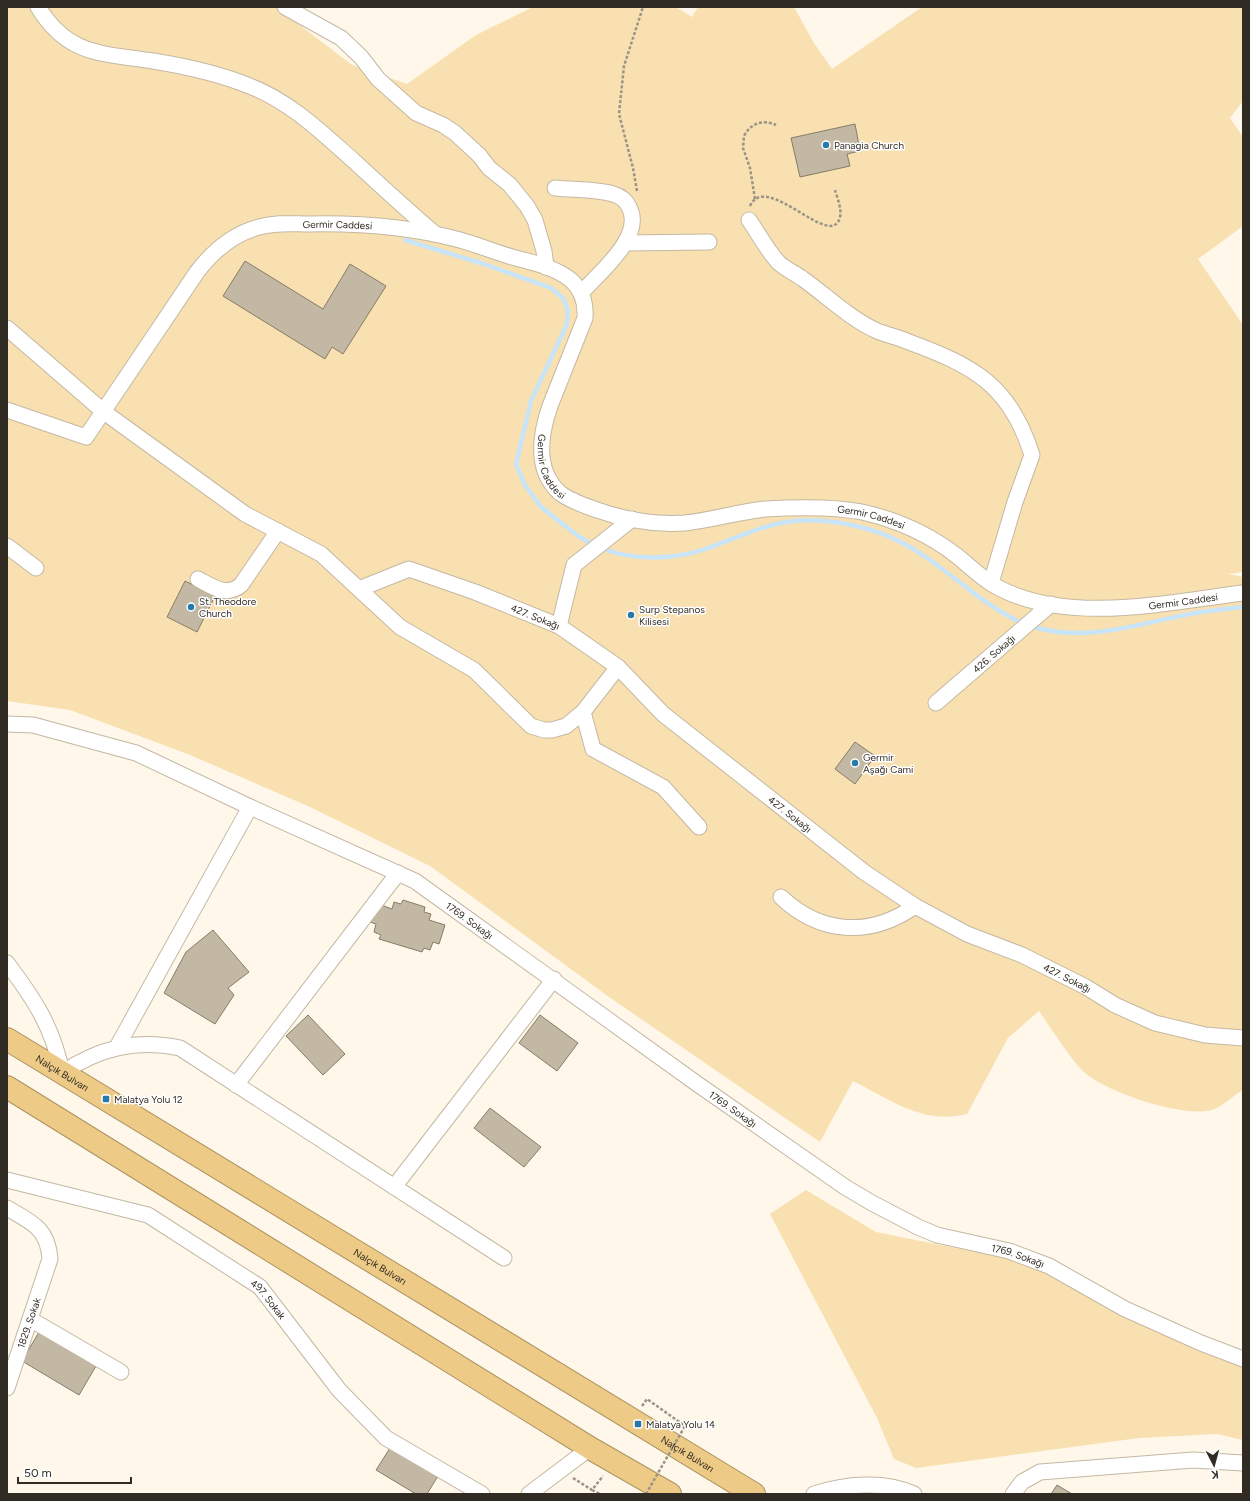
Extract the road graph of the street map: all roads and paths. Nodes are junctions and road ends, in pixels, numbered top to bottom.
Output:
1 (38, 7) edge
2 (285, 7) edge
3 (643, 7) edge
4 (776, 125) dead end
5 (554, 188) dead end
6 (835, 190) dead end
7 (633, 218) junction
8 (749, 220) dead end
9 (434, 233) junction
10 (710, 242) dead end
11 (625, 243) junction
12 (546, 267) junction
13 (581, 293) junction
14 (7, 328) edge
15 (7, 410) edge
16 (104, 412) junction
17 (632, 519) junction
18 (278, 531) junction
19 (7, 546) edge
20 (36, 568) dead end
21 (198, 579) dead end
22 (991, 583) junction
23 (359, 589) junction
24 (1243, 593) edge
25 (1051, 604) junction
26 (559, 626) junction
27 (618, 666) junction
28 (936, 703) dead end
29 (584, 712) junction
30 (7, 724) edge
31 (250, 807) junction
32 (699, 827) dead end
33 (398, 873) junction
34 (781, 896) dead end
35 (915, 906) junction
36 (7, 963) edge
37 (554, 979) junction
38 (1243, 1038) edge
39 (7, 1039) edge
40 (117, 1047) junction
41 (62, 1073) junction
42 (236, 1085) junction
43 (7, 1087) edge
44 (7, 1180) edge
45 (394, 1187) junction
46 (7, 1208) edge
47 (504, 1258) dead end
48 (30, 1319) junction
49 (1243, 1359) edge
50 (121, 1372) dead end
51 (7, 1388) edge
52 (647, 1399) dead end
53 (590, 1448) junction
54 (614, 1462) junction
55 (1243, 1462) edge
56 (560, 1470) junction
57 (592, 1490) junction
58 (482, 1494) edge
59 (529, 1494) edge
60 (600, 1494) edge
61 (646, 1494) edge
62 (670, 1494) edge
63 (754, 1494) edge
64 (814, 1494) edge
65 (914, 1494) edge
66 (1013, 1494) edge

1 - 9 street
2 - 12 street
3 - 7 path
4 - 6 path
5 - 7 street
7 - 11 street
8 - 22 street
9 - 12 street, Germir Caddesi
9 - 16 street, Germir Caddesi
10 - 11 street
11 - 13 street
12 - 13 street, Germir Caddesi
13 - 17 street, Germir Caddesi
14 - 16 street
15 - 16 street, Germir Caddesi
16 - 18 street
17 - 22 street, Germir Caddesi
17 - 26 street
18 - 21 street
18 - 23 street
19 - 20 street
22 - 25 street, Germir Caddesi
23 - 26 street, 427. Sokağı
23 - 29 street
24 - 25 street, Germir Caddesi
25 - 28 street, 426. Sokağı
26 - 27 street, 427. Sokağı
27 - 29 street
27 - 35 street, 427. Sokağı
29 - 32 street
30 - 31 street, 1769. Sokağı
31 - 33 street, 1769. Sokağı
31 - 40 street
33 - 37 street, 1769. Sokağı
33 - 42 street
34 - 35 street
35 - 38 street, 427. Sokağı
36 - 41 street
37 - 45 street
37 - 49 street, 1769. Sokağı
39 - 41 highway, Nalçık Bulvarı
40 - 41 street
40 - 42 street
41 - 63 highway, Nalçık Bulvarı
42 - 45 street
43 - 53 highway
44 - 58 street, 497. Sokak
45 - 47 street
46 - 48 street, 1829. Sokak
48 - 50 street
48 - 51 street, 1829. Sokak
52 - 61 path, bridge
53 - 54 highway
53 - 56 street
54 - 57 path
54 - 62 highway
55 - 66 street
56 - 57 path
56 - 59 street
57 - 60 path
64 - 65 street

